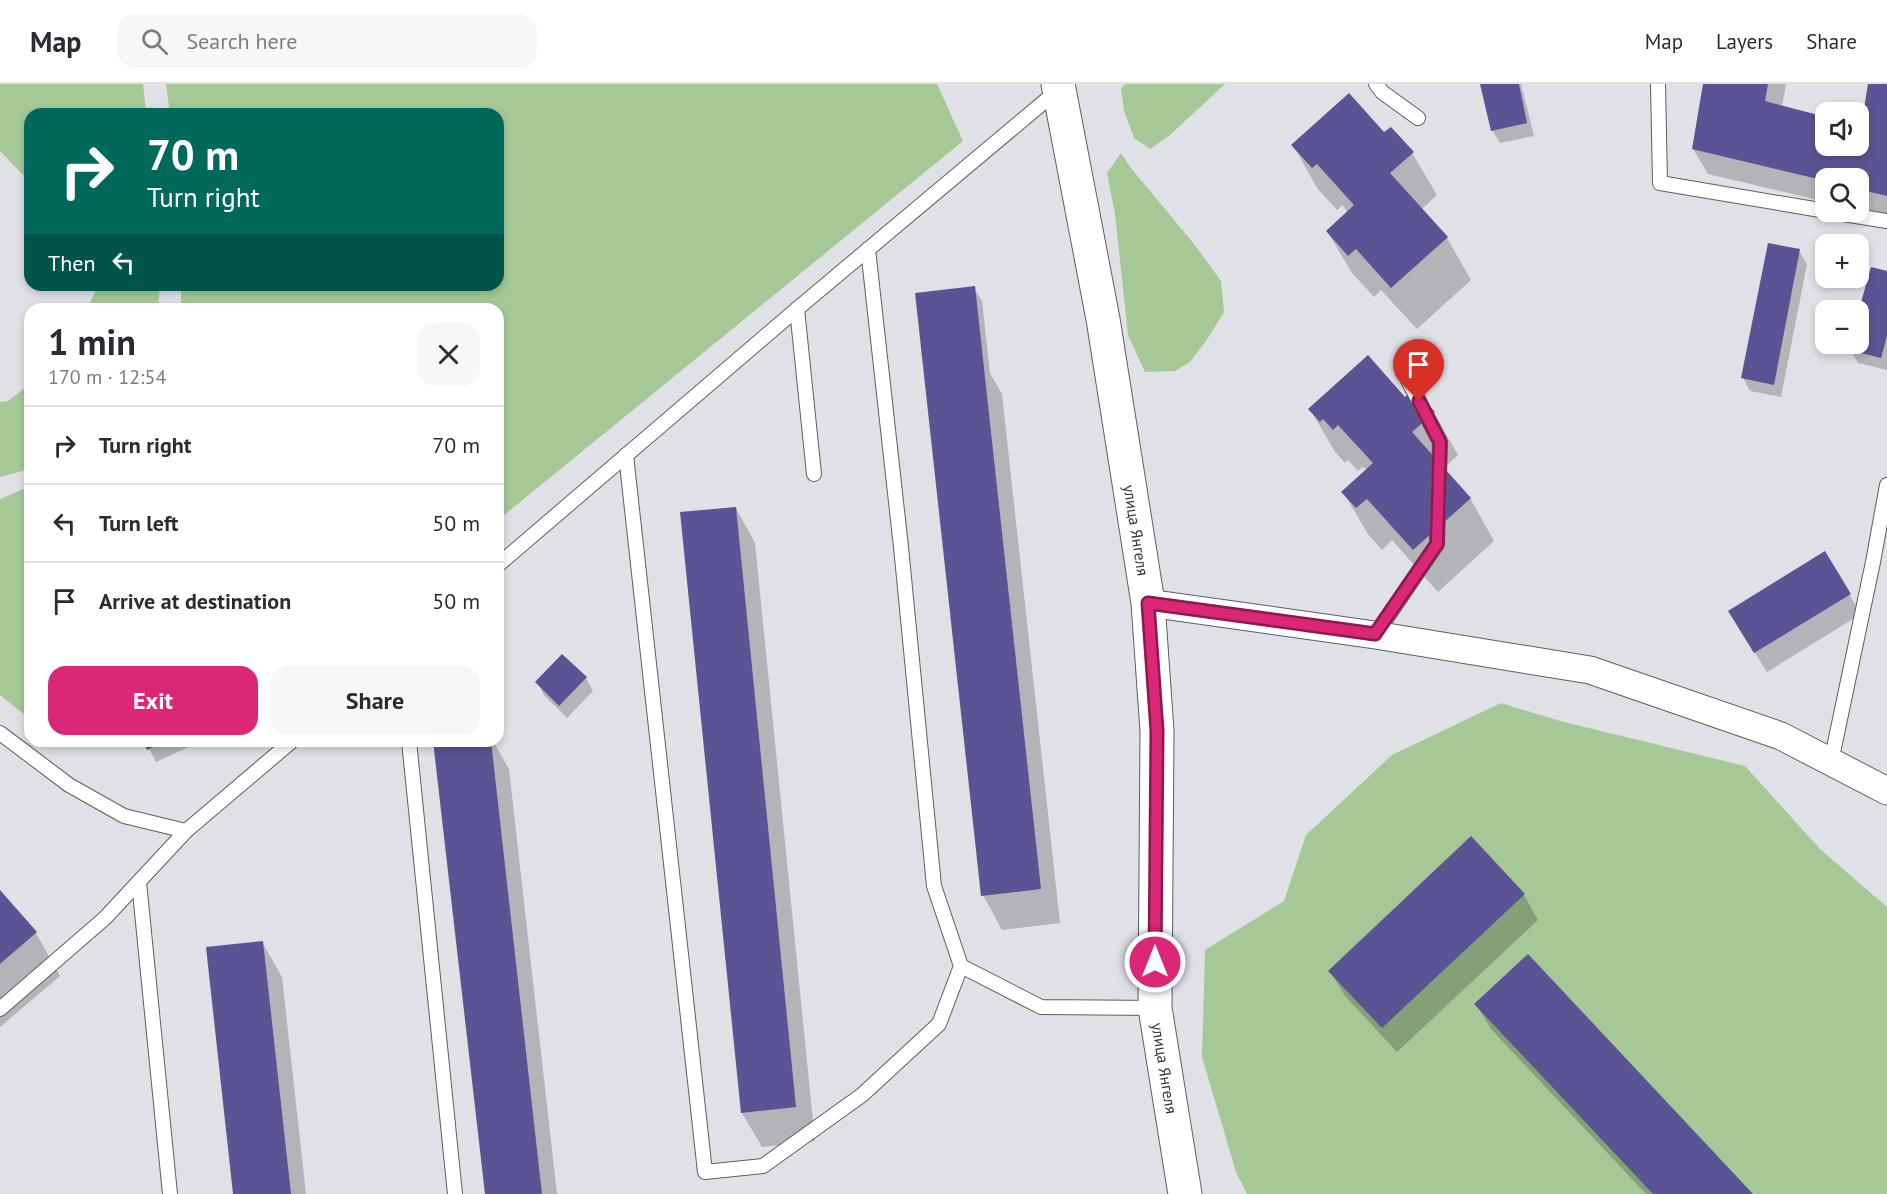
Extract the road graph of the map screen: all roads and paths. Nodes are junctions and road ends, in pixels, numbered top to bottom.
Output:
1 (1376, 84) edge
2 (1658, 84) edge
3 (1060, 86) edge
4 (1418, 118) dead end
5 (1815, 208) edge
6 (1869, 218) edge
7 (1887, 221) edge
8 (868, 249) junction
9 (796, 309) junction
10 (1408, 380) dead end
11 (626, 455) junction
12 (814, 474) dead end
13 (1887, 485) edge
14 (504, 560) edge
15 (1148, 603) junction
16 (1375, 634) junction
17 (0, 733) edge
18 (285, 747) edge
19 (411, 747) edge
20 (1832, 762) junction
21 (1887, 791) edge
22 (186, 831) junction
23 (139, 882) junction
24 (962, 966) junction
25 (1155, 1008) junction
26 (0, 1009) edge
27 (170, 1194) edge
28 (455, 1194) edge
29 (1185, 1194) edge

1 - 4 lane
2 - 5 lane
3 - 8 lane
3 - 15 street, улица Янгеля
6 - 7 lane
8 - 9 lane
8 - 24 lane
9 - 11 lane
9 - 12 lane
10 - 16 lane
11 - 14 lane
11 - 24 lane
13 - 20 lane
15 - 16 street
15 - 25 street, улица Янгеля
16 - 20 street
17 - 22 lane
18 - 22 lane
19 - 28 lane
20 - 21 street
22 - 23 lane
23 - 26 lane
23 - 27 lane
24 - 25 lane
25 - 29 street, улица Янгеля

